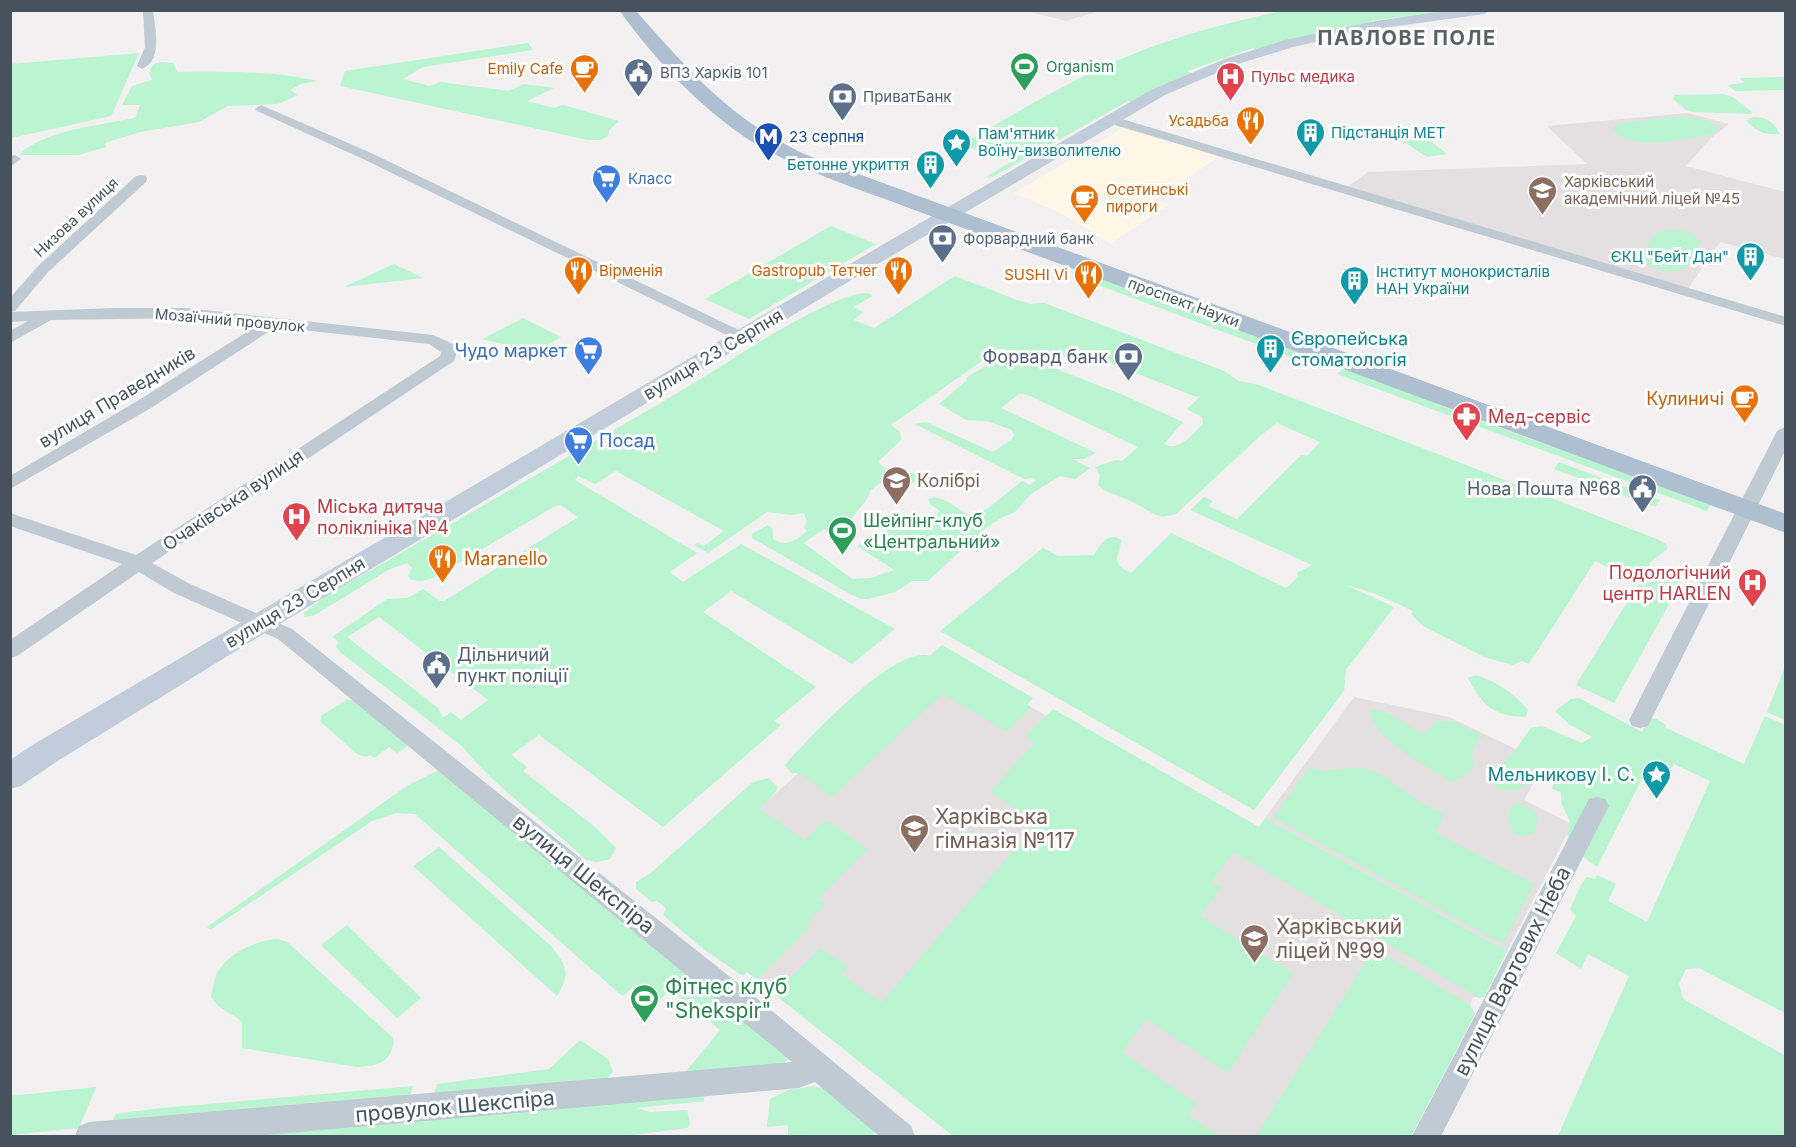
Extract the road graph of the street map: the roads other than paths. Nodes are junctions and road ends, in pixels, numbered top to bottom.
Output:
1 (148, 10) edge
2 (626, 10) edge
3 (1484, 10) edge
4 (1454, 12) edge
5 (142, 66) dead end
6 (261, 109) dead end
7 (1112, 120) junction
8 (141, 179) dead end
9 (947, 215) junction
10 (10, 308) edge
11 (10, 317) edge
12 (45, 317) junction
13 (274, 322) junction
14 (1785, 322) edge
15 (742, 337) junction
16 (10, 338) edge
17 (447, 347) joint
18 (1785, 431) edge
19 (10, 484) edge
20 (1746, 509) junction
21 (10, 519) edge
22 (1785, 524) edge
23 (138, 563) junction
24 (258, 624) junction
25 (10, 651) edge
26 (1641, 720) dead end
27 (10, 777) edge
28 (1597, 806) dead end
29 (818, 1067) junction
30 (89, 1137) edge
31 (901, 1137) edge
32 (1426, 1137) edge

1 - 5 street
2 - 9 main road, проспект Науки
3 - 4 street, вулиця 23 Серпня
4 - 7 street, вулиця 23 Серпня
6 - 15 street
7 - 9 street, вулиця 23 Серпня
7 - 14 street
8 - 10 street, Низова вулиця
9 - 15 street, вулиця 23 Серпня
9 - 20 main road, проспект Науки
11 - 12 street, Мозаїчний провулок
12 - 13 street, Мозаїчний провулок
12 - 16 street
13 - 17 street, Мозаїчний провулок
13 - 19 street, вулиця Праведників
15 - 24 street, вулиця 23 Серпня
17 - 23 street, Очаківська вулиця
18 - 20 street
20 - 22 main road, проспект Науки
20 - 26 street
21 - 23 street, вулиця Шекспіра
23 - 24 street, вулиця Шекспіра
23 - 25 street, Очаківська вулиця
24 - 27 street, вулиця 23 Серпня
24 - 29 street, вулиця Шекспіра
28 - 32 street, вулиця Вартових Неба
29 - 30 street, провулок Шекспіра
29 - 31 street, вулиця Шекспіра

